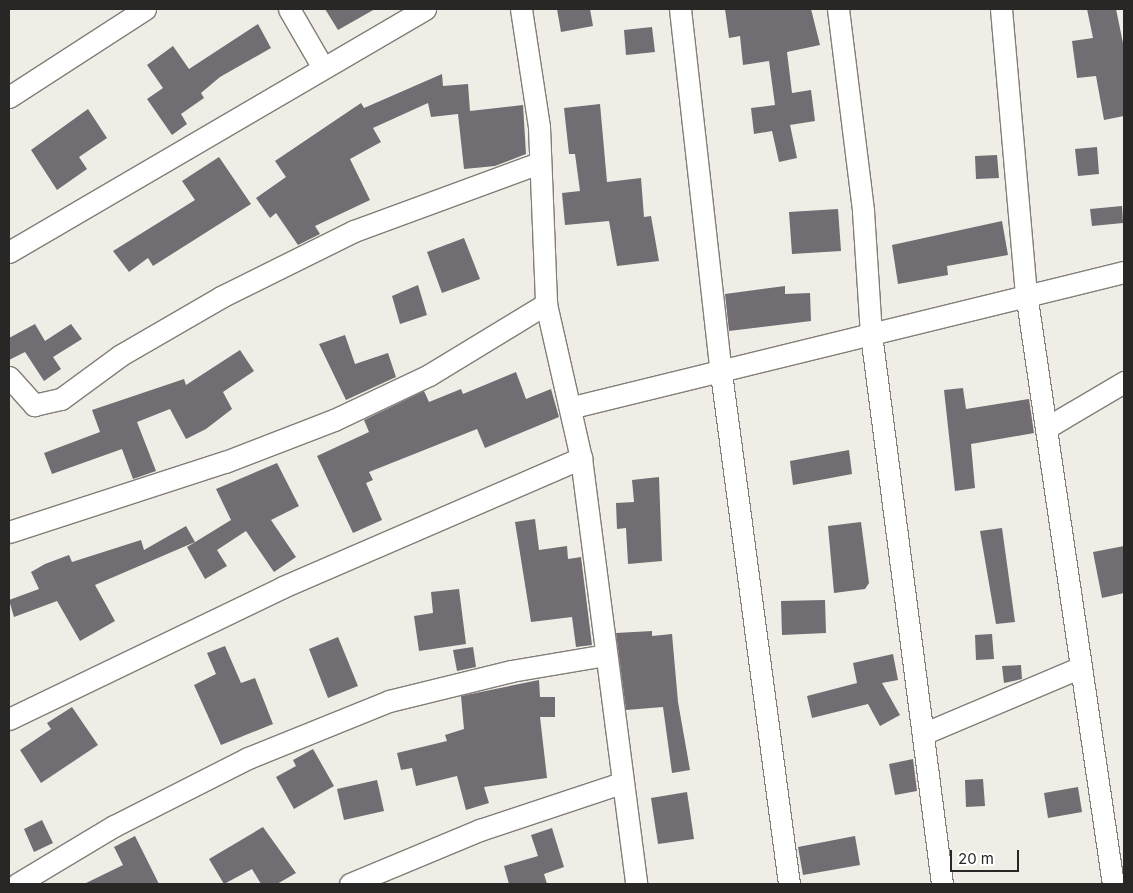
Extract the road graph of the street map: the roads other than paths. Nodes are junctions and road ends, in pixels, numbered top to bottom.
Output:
1 (145, 9) edge
2 (289, 9) edge
3 (425, 9) edge
4 (521, 9) edge
5 (680, 9) edge
6 (838, 9) edge
7 (1001, 9) edge
8 (322, 66) junction
9 (9, 97) edge
10 (539, 163) junction
11 (9, 252) edge
12 (1124, 272) edge
13 (1026, 293) junction
14 (546, 304) junction
15 (871, 334) junction
16 (721, 373) junction
17 (9, 377) edge
18 (1124, 382) edge
19 (573, 407) junction
20 (1046, 428) junction
21 (582, 458) junction
22 (9, 532) edge
23 (606, 655) junction
24 (1081, 667) junction
25 (9, 719) edge
26 (925, 733) junction
27 (621, 783) junction
28 (17, 884) edge
29 (350, 884) edge
30 (636, 884) edge
31 (789, 884) edge
32 (942, 884) edge
33 (1113, 884) edge

1 - 9 street
2 - 8 street
3 - 8 street
4 - 10 street
5 - 16 street
6 - 15 street
7 - 13 street
8 - 11 street
10 - 14 street
10 - 17 street
12 - 13 street
13 - 15 street
13 - 20 street
14 - 19 street
14 - 22 street
15 - 16 street
15 - 26 street
16 - 19 street
16 - 31 street
18 - 20 street
19 - 21 street
20 - 24 street
21 - 23 street
21 - 25 street
23 - 27 street
23 - 28 street
24 - 26 street
24 - 33 street
26 - 32 street
27 - 29 street
27 - 30 street

